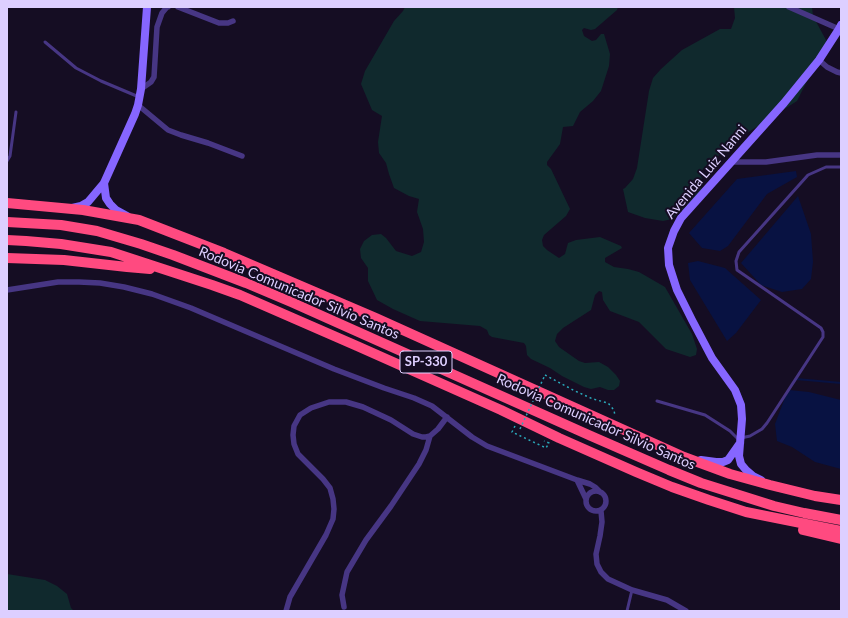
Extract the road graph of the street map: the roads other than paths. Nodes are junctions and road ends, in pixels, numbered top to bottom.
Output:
1 (147, 7) edge
2 (168, 7) edge
3 (178, 7) edge
4 (788, 7) edge
5 (233, 21) dead end
6 (840, 27) edge
7 (45, 42) dead end
8 (819, 60) junction
9 (841, 72) edge
10 (139, 97) junction
11 (16, 112) dead end
12 (841, 155) edge
13 (242, 156) dead end
14 (7, 161) edge
15 (730, 162) junction
16 (841, 167) edge
17 (104, 183) junction
18 (7, 203) edge
19 (54, 207) junction
20 (139, 220) junction
21 (7, 222) edge
22 (7, 240) edge
23 (7, 258) edge
24 (182, 275) junction
25 (7, 290) edge
26 (657, 401) dead end
27 (447, 417) junction
28 (430, 436) junction
29 (740, 440) junction
30 (684, 457) junction
31 (577, 480) junction
32 (770, 485) junction
33 (600, 492) junction
34 (586, 499) junction
35 (841, 500) edge
36 (601, 511) junction
37 (746, 512) junction
38 (841, 520) edge
39 (841, 531) edge
40 (841, 539) edge
41 (632, 590) junction
42 (344, 607) dead end
43 (286, 611) edge
44 (627, 611) edge
45 (686, 611) edge

1 - 10 street
2 - 10 street
3 - 5 street
4 - 6 street
6 - 8 street, Avenida Luiz Nanni
7 - 10 lane
8 - 9 street
8 - 15 street, Avenida Luiz Nanni
10 - 13 street
10 - 17 street
11 - 14 lane
12 - 15 street
15 - 29 street, Avenida Luiz Nanni
16 - 29 lane
17 - 19 street
17 - 20 street
18 - 19 highway
19 - 20 highway
20 - 30 highway
21 - 38 highway, Rodovia Comunicador Silvio Santos / SP-330
22 - 24 highway, Rodovia Comunicador Silvio Santos / SP-330
23 - 24 highway
24 - 37 highway, Rodovia Comunicador Silvio Santos / SP-330
25 - 27 street
26 - 29 lane
27 - 28 street
27 - 31 street
28 - 42 street
28 - 43 street
29 - 30 street
29 - 32 street, Avenida Luiz Nanni
30 - 32 highway
31 - 33 street
31 - 34 street
32 - 35 highway
33 - 34 street
33 - 36 street
34 - 36 street
36 - 41 street
37 - 39 highway, Rodovia Comunicador Silvio Santos / SP-330
37 - 40 highway
41 - 44 lane
41 - 45 street

